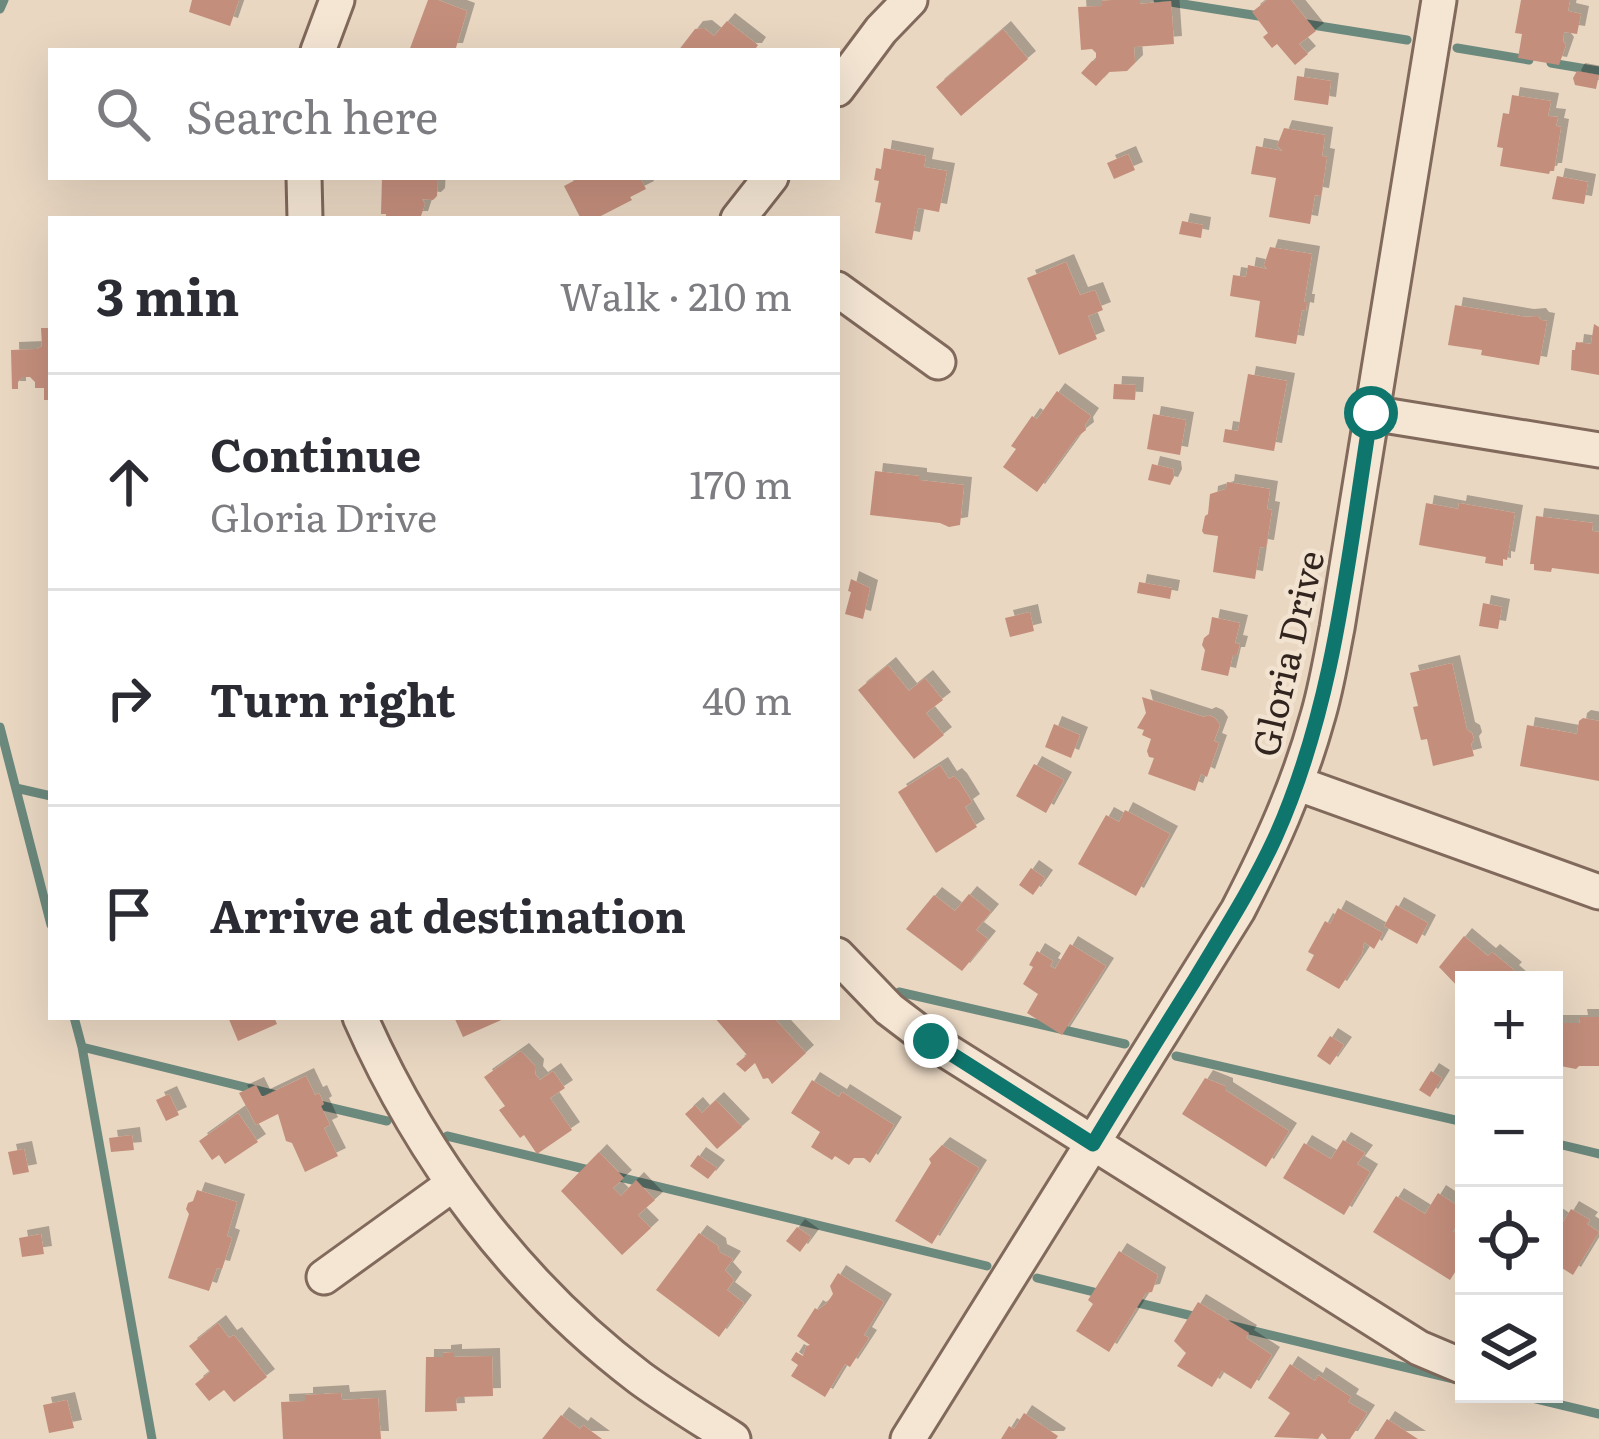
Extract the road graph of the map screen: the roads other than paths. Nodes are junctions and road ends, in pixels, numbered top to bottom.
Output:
1 (337, 0) edge
2 (910, 0) edge
3 (1439, 0) edge
4 (319, 48) edge
5 (840, 84) edge
6 (304, 180) edge
7 (769, 180) edge
8 (305, 216) edge
9 (743, 216) edge
10 (840, 291) edge
11 (938, 362) dead end
12 (1371, 413) junction
13 (1599, 450) edge
14 (1296, 783) junction
15 (1599, 892) edge
16 (840, 958) edge
17 (361, 1020) edge
18 (1093, 1144) junction
19 (453, 1184) junction
20 (324, 1276) dead end
21 (1455, 1363) edge
22 (733, 1439) edge
23 (908, 1439) edge

1 - 4 street
2 - 5 street
3 - 12 street, Gloria Drive
6 - 8 street
7 - 9 street
10 - 11 street
12 - 13 street
12 - 14 street, Gloria Drive
14 - 15 street
14 - 18 street, Gloria Drive
16 - 18 street
17 - 19 street
18 - 21 street
18 - 23 street, Gloria Drive
19 - 20 street
19 - 22 street

